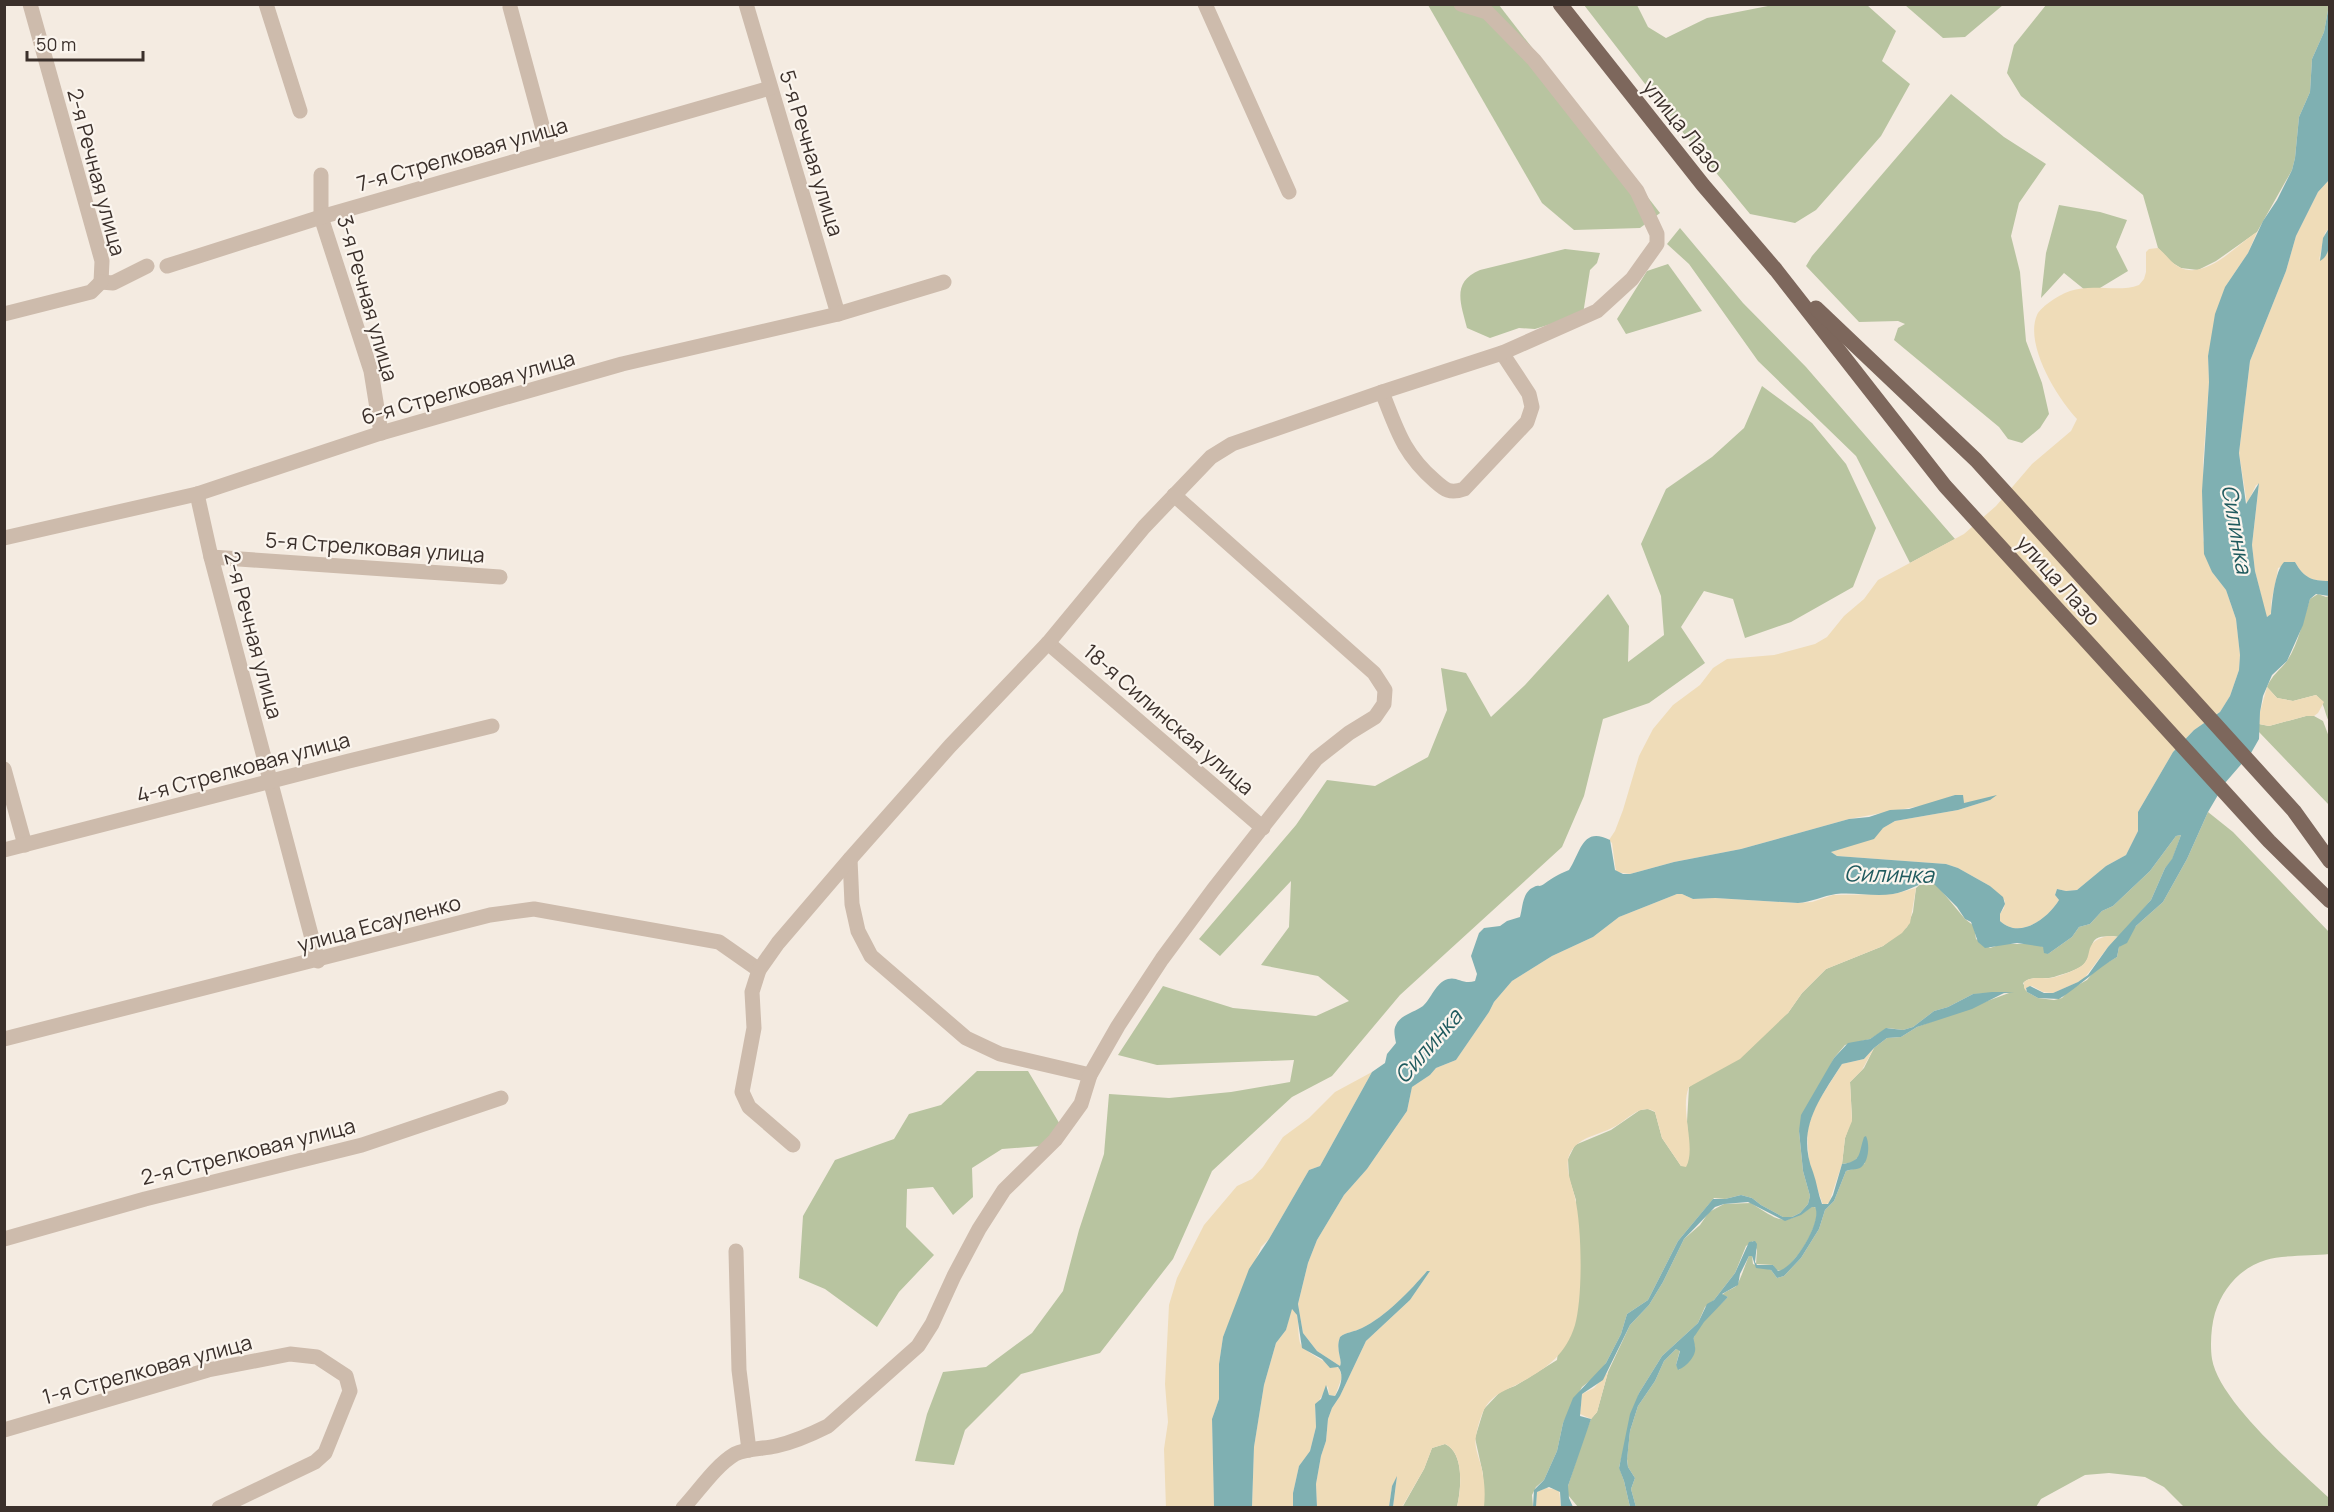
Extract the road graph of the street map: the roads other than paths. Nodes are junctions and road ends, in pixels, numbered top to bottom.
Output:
1 (30, 4) edge
2 (266, 4) edge
3 (746, 4) edge
4 (1205, 4) edge
5 (1461, 4) edge
6 (1560, 4) edge
7 (510, 7) dead end
8 (770, 88) junction
9 (300, 111) dead end
10 (549, 151) junction
11 (321, 175) dead end
12 (1289, 192) dead end
13 (321, 217) junction
14 (147, 266) dead end
15 (167, 266) dead end
16 (1776, 270) junction
17 (101, 282) junction
18 (944, 282) dead end
19 (4, 314) edge
20 (838, 314) junction
21 (1502, 353) junction
22 (1382, 392) junction
23 (381, 433) junction
24 (197, 494) junction
25 (1174, 495) junction
26 (4, 538) edge
27 (211, 556) junction
28 (500, 577) dead end
29 (1048, 643) junction
30 (492, 726) dead end
31 (4, 770) edge
32 (270, 782) junction
33 (1263, 828) junction
34 (25, 845) junction
35 (4, 850) edge
36 (850, 859) junction
37 (2330, 861) edge
38 (2330, 901) edge
39 (318, 961) junction
40 (759, 970) junction
41 (4, 1039) edge
42 (1090, 1075) junction
43 (501, 1098) dead end
44 (793, 1144) dead end
45 (4, 1239) edge
46 (736, 1251) dead end
47 (4, 1430) edge
48 (749, 1449) junction
49 (219, 1508) edge
50 (683, 1508) edge

1 - 17 street, 2-я Речная улица
2 - 9 street
3 - 8 street, 5-я Речная улица
4 - 12 street
5 - 21 street
6 - 16 main road, улица Лазо
7 - 10 street
8 - 10 street, 7-я Стрелковая улица
8 - 20 street, 5-я Речная улица
10 - 13 street, 7-я Стрелковая улица
11 - 13 street, 3-я Речная улица
13 - 15 street, 7-я Стрелковая улица
13 - 23 street, 3-я Речная улица
14 - 17 street
16 - 37 main road, улица Лазо
16 - 38 main road, улица Лазо
17 - 19 street
18 - 20 street, 6-я Стрелковая улица
20 - 23 street, 6-я Стрелковая улица
21 - 22 street
21 - 22 street
22 - 25 street
23 - 24 street, 6-я Стрелковая улица
24 - 26 street, 6-я Стрелковая улица
24 - 27 street, 2-я Речная улица
25 - 29 street
25 - 33 street
27 - 28 street, 5-я Стрелковая улица
27 - 32 street, 2-я Речная улица
29 - 33 street, 18-я Силинская улица
29 - 36 street
30 - 32 street, 4-я Стрелковая улица
31 - 34 street
32 - 34 street, 4-я Стрелковая улица
32 - 39 street, 2-я Речная улица
33 - 42 street
34 - 35 street, 4-я Стрелковая улица
36 - 40 street
36 - 42 street
39 - 40 street, улица Есауленко
39 - 41 street, улица Есауленко
40 - 44 street
42 - 48 street
43 - 45 street, 2-я Стрелковая улица
46 - 48 street
47 - 49 street, 1-я Стрелковая улица
48 - 50 street

